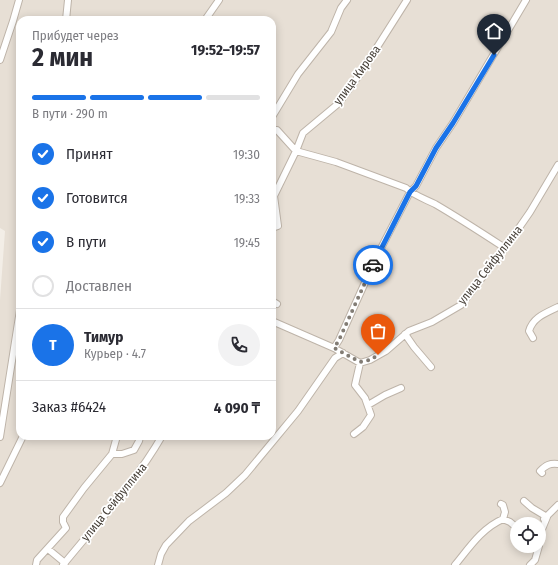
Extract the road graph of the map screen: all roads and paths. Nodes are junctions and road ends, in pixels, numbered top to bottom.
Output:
1 (19, 0) edge
2 (68, 0) edge
3 (219, 0) edge
4 (347, 0) edge
5 (407, 0) edge
6 (526, 0) edge
7 (66, 16) edge
8 (208, 16) edge
9 (0, 60) edge
10 (276, 110) edge
11 (276, 130) edge
12 (296, 151) junction
13 (558, 165) edge
14 (276, 192) edge
15 (410, 192) junction
16 (276, 211) edge
17 (276, 227) edge
18 (505, 248) junction
19 (558, 307) edge
20 (276, 323) edge
21 (405, 334) junction
22 (16, 335) edge
23 (533, 338) dead end
24 (334, 348) junction
25 (343, 353) junction
26 (360, 362) junction
27 (431, 367) dead end
28 (401, 388) dead end
29 (368, 405) junction
30 (354, 434) dead end
31 (0, 437) edge
32 (276, 438) edge
33 (21, 440) edge
34 (116, 440) edge
35 (140, 440) edge
36 (160, 440) edge
37 (274, 440) edge
38 (112, 454) junction
39 (558, 464) edge
40 (542, 472) dead end
41 (0, 483) edge
42 (524, 501) dead end
43 (501, 504) dead end
44 (558, 505) edge
45 (546, 517) joint
46 (503, 519) junction
47 (510, 522) edge
48 (48, 549) junction
49 (537, 553) edge
50 (535, 563) edge
51 (64, 564) edge
52 (36, 565) edge
53 (158, 565) edge
54 (455, 565) edge
55 (530, 565) edge

1 - 9 street
2 - 7 street
3 - 8 street
4 - 10 street
5 - 12 street, улица Кирова
6 - 15 street
11 - 12 street
12 - 14 street, улица Кирова
12 - 15 street
13 - 18 street, улица Сейфуллина
15 - 18 street
15 - 24 street
16 - 17 street, улица Кирова
18 - 21 street, улица Сейфуллина
19 - 23 street
20 - 24 street
21 - 26 street, улица Сейфуллина
21 - 27 street
22 - 31 street
24 - 25 street
25 - 26 street
25 - 32 street
26 - 29 street
28 - 29 street
29 - 30 street
33 - 41 street
34 - 38 street
35 - 38 street
36 - 51 street, улица Сейфуллина
37 - 53 street
38 - 48 street
39 - 40 street
42 - 45 street
43 - 46 street
44 - 45 street
46 - 47 street
46 - 54 street
48 - 51 street
48 - 52 street
49 - 50 street
50 - 55 street

